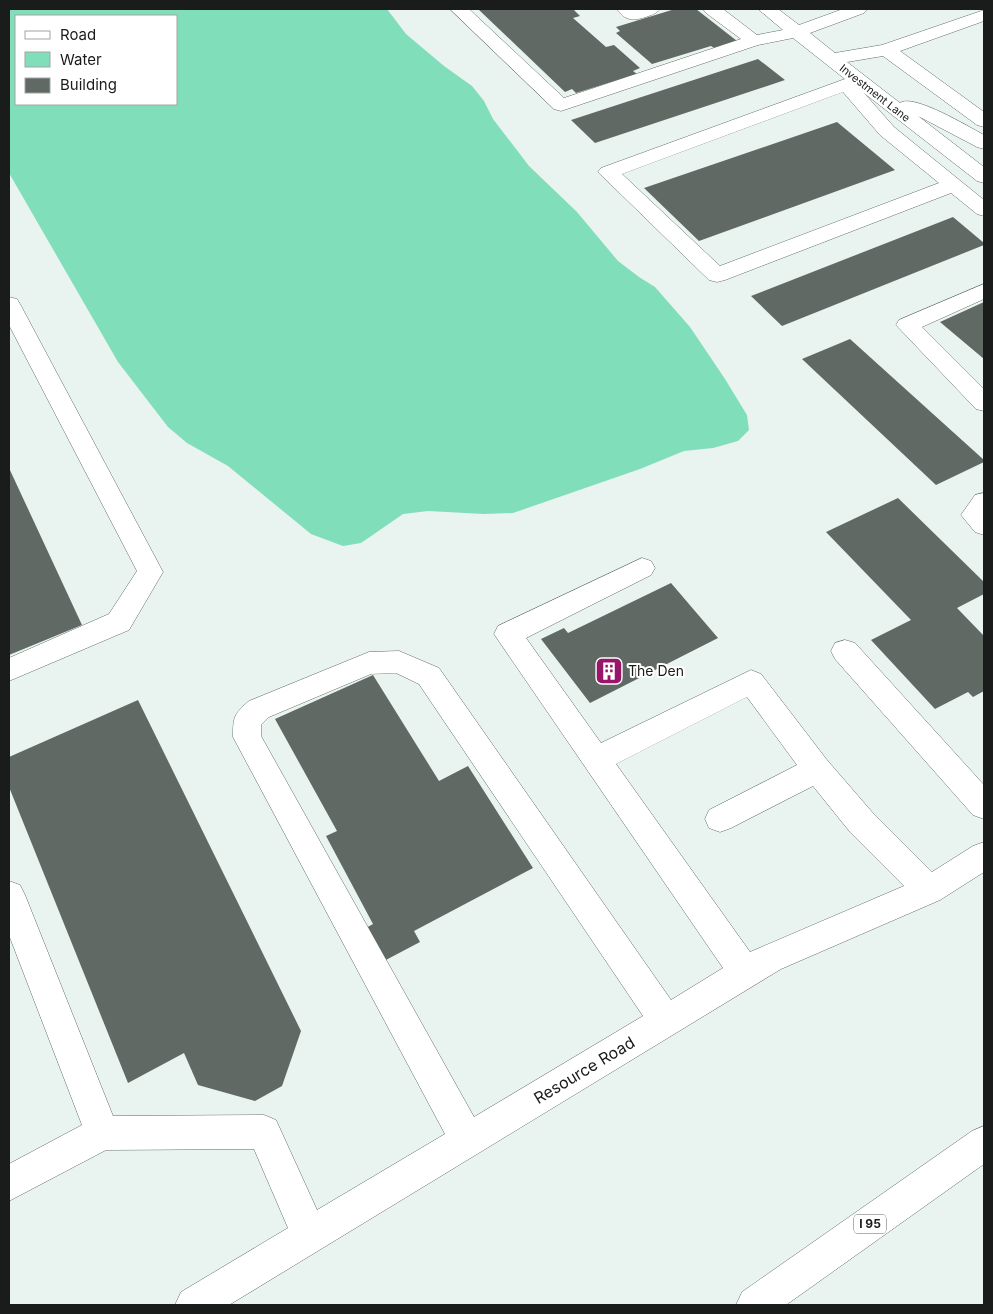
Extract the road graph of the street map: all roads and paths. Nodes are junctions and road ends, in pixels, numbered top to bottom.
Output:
1 (459, 9) edge
2 (626, 9) edge
3 (651, 9) edge
4 (712, 9) edge
5 (767, 9) edge
6 (856, 9) edge
7 (984, 15) edge
8 (797, 32) junction
9 (754, 41) junction
10 (814, 45) junction
11 (886, 50) junction
12 (831, 58) junction
13 (846, 84) junction
14 (866, 86) junction
15 (984, 121) edge
16 (984, 144) edge
17 (984, 177) edge
18 (953, 185) junction
19 (984, 210) edge
20 (984, 291) edge
21 (9, 304) edge
22 (984, 403) edge
23 (984, 502) edge
24 (984, 524) edge
25 (642, 568) dead end
26 (845, 651) dead end
27 (9, 670) edge
28 (596, 760) junction
29 (817, 769) junction
30 (984, 806) edge
31 (720, 819) dead end
32 (984, 856) edge
33 (929, 890) junction
34 (9, 895) edge
35 (745, 973) junction
36 (666, 1021) junction
37 (103, 1133) junction
38 (468, 1140) junction
39 (984, 1143) edge
40 (9, 1182) edge
41 (310, 1236) junction
42 (194, 1305) edge
43 (755, 1305) edge

1 - 9 main road
2 - 3 main road
4 - 9 main road
5 - 8 main road, Investment Lane
6 - 8 main road
7 - 11 main road
8 - 9 main road
8 - 10 main road, Investment Lane
10 - 12 main road, Investment Lane
10 - 13 main road
11 - 12 main road
11 - 15 main road
12 - 14 main road, Investment Lane
13 - 18 main road
13 - 18 main road
14 - 16 main road
14 - 17 main road, Investment Lane
18 - 19 main road
20 - 22 main road
21 - 27 main road
23 - 24 main road
25 - 28 main road
26 - 30 main road
28 - 29 main road
28 - 35 main road
29 - 31 main road
29 - 33 main road
32 - 33 main road, Resource Road
33 - 35 main road, Resource Road
34 - 37 main road
35 - 36 main road, Resource Road
36 - 38 main road, Resource Road
36 - 38 main road
37 - 40 main road
37 - 41 main road
38 - 41 main road, Resource Road
39 - 43 main road, I 95
41 - 42 main road, Resource Road

